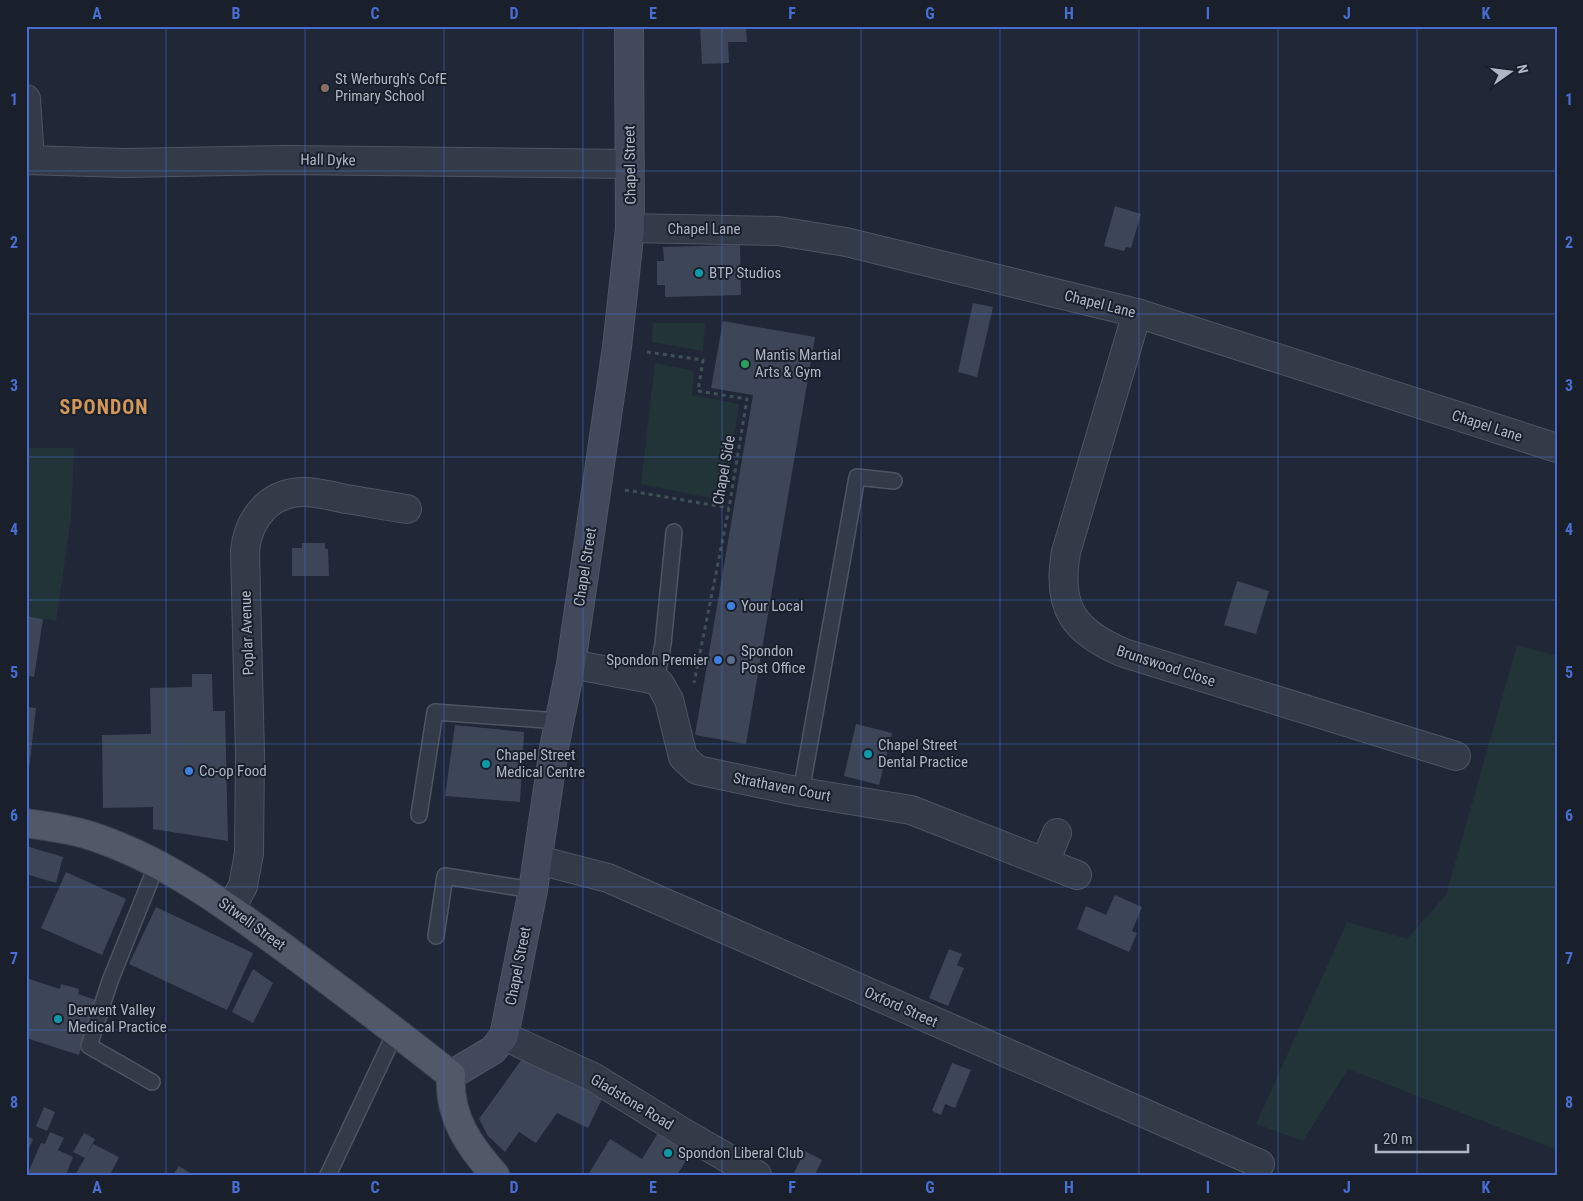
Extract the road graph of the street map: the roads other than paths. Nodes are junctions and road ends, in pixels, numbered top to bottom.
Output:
1 (629, 26) edge
2 (26, 99) edge
3 (28, 160) edge
4 (630, 164) junction
5 (630, 228) junction
6 (1137, 313) junction
7 (1557, 448) edge
8 (894, 481) dead end
9 (406, 509) dead end
10 (674, 532) dead end
11 (571, 664) junction
12 (656, 680) junction
13 (559, 721) junction
14 (1456, 756) dead end
15 (801, 792) junction
16 (419, 815) dead end
17 (26, 823) edge
18 (1057, 833) dead end
19 (538, 860) junction
20 (1045, 862) junction
21 (157, 864) junction
22 (1078, 875) dead end
23 (533, 890) junction
24 (231, 908) junction
25 (436, 936) dead end
26 (396, 1031) junction
27 (504, 1036) junction
28 (451, 1075) junction
29 (152, 1082) dead end
30 (1260, 1164) dead end
31 (328, 1175) edge
32 (495, 1175) edge
33 (757, 1175) edge

1 - 4 street, Chapel Street
2 - 3 street
3 - 4 street, Hall Dyke
4 - 5 street, Chapel Street
5 - 6 street, Chapel Lane
5 - 11 street, Chapel Street
6 - 7 street, Chapel Lane
6 - 14 street, Brunswood Close
8 - 15 lane
9 - 24 street, Poplar Avenue
10 - 12 lane
11 - 12 street
11 - 13 street, Chapel Street
12 - 15 street, Strathaven Court
13 - 16 lane
13 - 19 street, Chapel Street
15 - 20 street, Strathaven Court
17 - 21 main road, Sitwell Street
18 - 20 street
19 - 23 street, Chapel Street
19 - 30 street, Oxford Street
20 - 22 street, Strathaven Court
21 - 24 main road, Sitwell Street
21 - 29 lane
23 - 25 lane
23 - 27 street, Chapel Street
24 - 26 main road, Sitwell Street
26 - 28 main road, Sitwell Street
26 - 31 lane
27 - 28 street
27 - 33 street, Gladstone Road
28 - 32 main road

